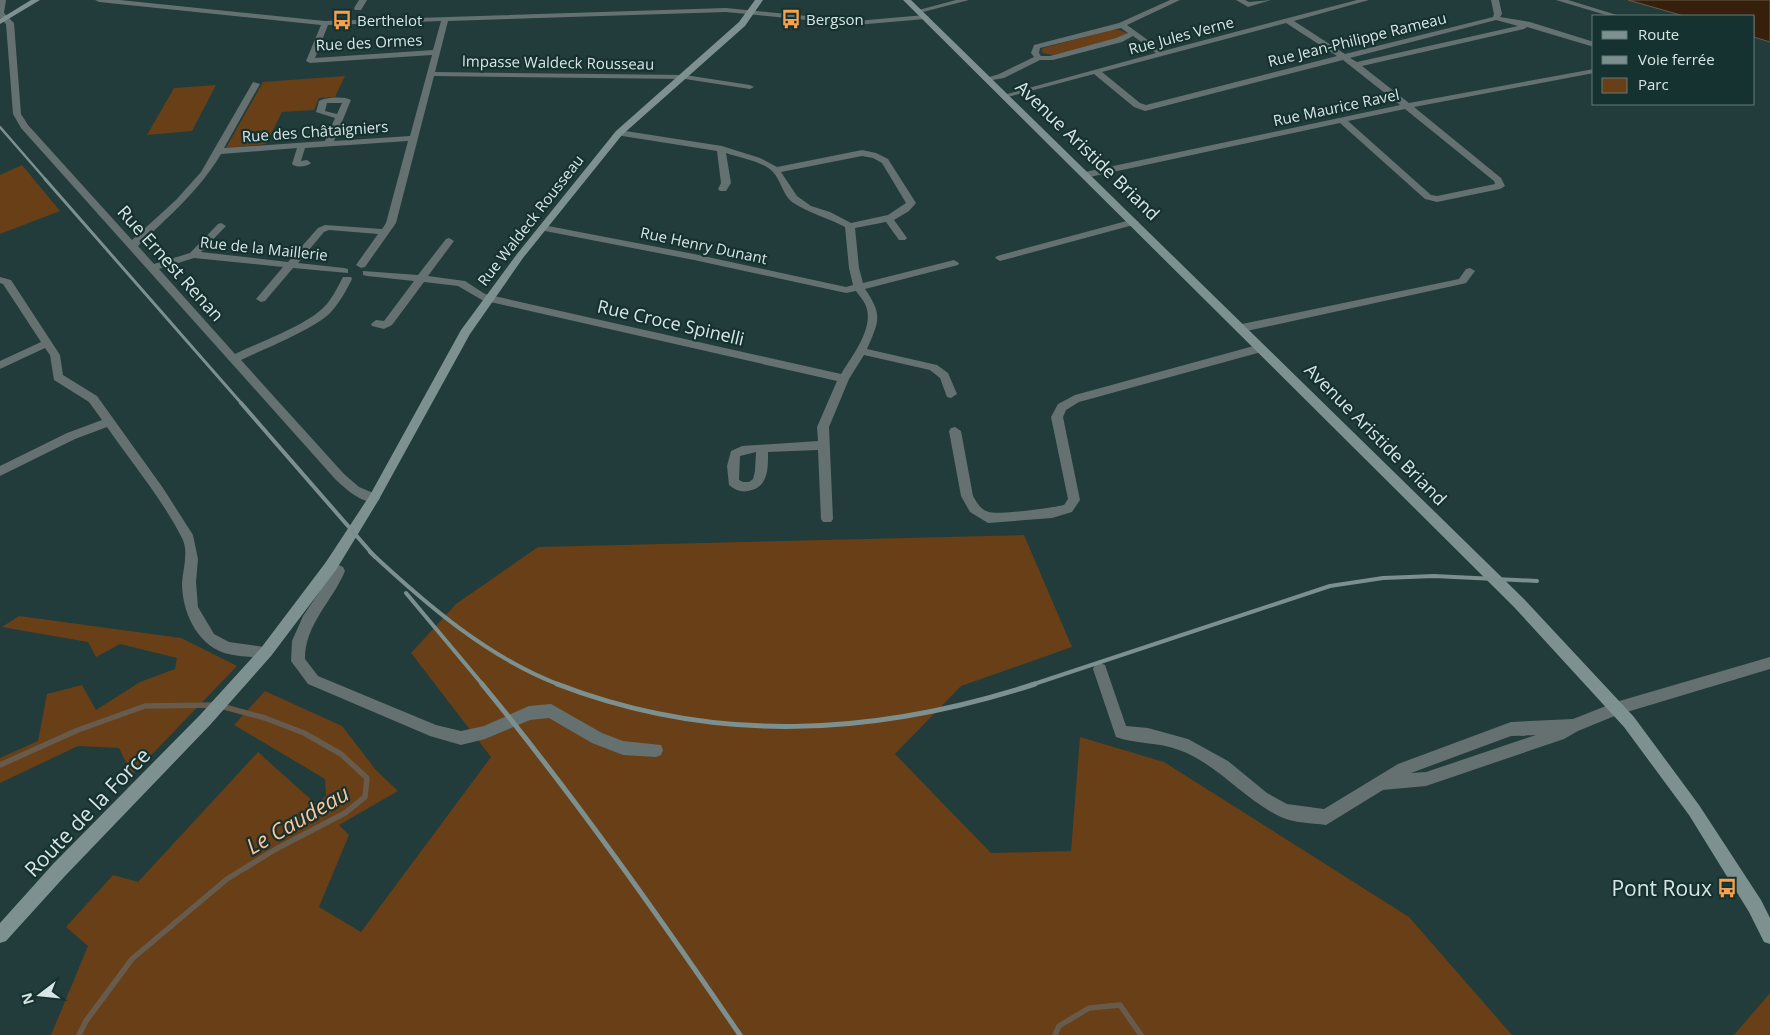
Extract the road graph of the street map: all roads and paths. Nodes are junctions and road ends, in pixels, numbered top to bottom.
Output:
1 (2, 0) edge
2 (36, 0) edge
3 (99, 0) edge
4 (363, 0) edge
5 (759, 0) edge
6 (907, 0) edge
7 (965, 0) edge
8 (1176, 0) edge
9 (1240, 0) edge
10 (1267, 0) edge
11 (1365, 0) edge
12 (1494, 0) edge
13 (1560, 0) edge
14 (1351, 2) edge
15 (358, 8) dead end
16 (751, 12) junction
17 (922, 14) junction
18 (1612, 15) edge
19 (1496, 18) junction
20 (3, 20) edge
21 (446, 20) junction
22 (1288, 21) junction
23 (325, 23) junction
24 (1122, 25) junction
25 (1523, 25) junction
26 (1134, 33) junction
27 (1592, 44) edge
28 (436, 52) junction
29 (1162, 54) junction
30 (1343, 57) junction
31 (1039, 58) junction
32 (1356, 65) junction
33 (1592, 71) edge
34 (1096, 72) junction
35 (430, 74) junction
36 (685, 77) junction
37 (987, 79) junction
38 (256, 84) dead end
39 (750, 87) dead end
40 (1004, 96) junction
41 (1408, 106) junction
42 (340, 117) dead end
43 (1341, 120) junction
44 (619, 133) junction
45 (413, 138) junction
46 (329, 143) junction
47 (302, 145) junction
48 (722, 149) junction
49 (219, 151) junction
50 (307, 163) dead end
51 (776, 170) junction
52 (1086, 175) junction
53 (723, 189) dead end
54 (888, 218) junction
55 (1134, 222) junction
56 (221, 226) dead end
57 (850, 226) junction
58 (543, 228) junction
59 (385, 232) junction
60 (902, 238) dead end
61 (449, 241) dead end
62 (132, 246) junction
63 (193, 255) junction
64 (1000, 258) dead end
65 (954, 263) dead end
66 (291, 265) junction
67 (152, 268) junction
68 (364, 269) junction
69 (1470, 271) dead end
70 (346, 275) junction
71 (421, 278) junction
72 (0, 280) edge
73 (859, 288) junction
74 (261, 298) dead end
75 (490, 298) junction
76 (376, 324) dead end
77 (1242, 328) junction
78 (46, 343) junction
79 (1261, 348) junction
80 (861, 351) junction
81 (234, 358) junction
82 (0, 364) edge
83 (844, 379) junction
84 (951, 394) dead end
85 (109, 422) junction
86 (955, 431) dead end
87 (824, 445) junction
88 (762, 448) dead end
89 (0, 471) edge
90 (374, 498) junction
91 (826, 519) dead end
92 (331, 566) junction
93 (266, 652) junction
94 (1770, 663) edge
95 (1100, 669) dead end
96 (1616, 709) junction
97 (656, 750) dead end
98 (0, 935) edge
99 (1770, 936) edge

1 - 20 street, Rue Ernest Renan
2 - 20 main road
3 - 23 street
4 - 15 street
5 - 16 main road, Rue Waldeck Rousseau
6 - 17 main road, Avenue Aristide Briand
7 - 17 street
8 - 24 street
9 - 10 street
11 - 14 street, Rue Jules Verne
12 - 19 street
13 - 18 street
14 - 22 street, Rue Jules Verne
16 - 17 street
16 - 21 street
16 - 36 main road, Rue Waldeck Rousseau
17 - 37 main road, Avenue Aristide Briand
19 - 25 street, Rue Jean-Philippe Rameau
19 - 30 street, Rue Jean-Philippe Rameau
20 - 62 street, Rue Ernest Renan
21 - 23 street
21 - 28 street
22 - 29 street, Rue Jules Verne
22 - 30 street
23 - 28 street, Rue des Ormes
24 - 26 street
24 - 31 street
25 - 27 street
25 - 32 street, Rue Jean-Philippe Rameau
26 - 29 street
26 - 31 street
28 - 35 street
29 - 34 street, Rue Jules Verne
30 - 32 street
30 - 34 street, Rue Jean-Philippe Rameau
31 - 37 street
32 - 41 street
33 - 41 street, Rue Maurice Ravel
34 - 40 street, Rue Jules Verne
35 - 36 street, Impasse Waldeck Rousseau
35 - 45 street
36 - 39 street, Impasse Waldeck Rousseau
36 - 44 main road, Rue Waldeck Rousseau
37 - 40 main road, Avenue Aristide Briand
38 - 49 street
40 - 52 main road, Avenue Aristide Briand
41 - 43 street, Rue Maurice Ravel
41 - 43 street
42 - 46 street
43 - 52 street, Rue Maurice Ravel
44 - 48 street
44 - 58 main road, Rue Waldeck Rousseau
45 - 46 street, Rue des Châtaigniers
45 - 59 street
46 - 47 street, Rue des Châtaigniers
47 - 49 street, Rue des Châtaigniers
47 - 50 street
48 - 51 street
48 - 53 street
49 - 62 street
51 - 54 street
51 - 57 street
52 - 55 main road, Avenue Aristide Briand
54 - 57 street
54 - 60 street
55 - 64 street
55 - 77 main road, Avenue Aristide Briand
56 - 63 street
57 - 73 street
58 - 73 street, Rue Henry Dunant
58 - 75 main road, Rue Waldeck Rousseau
59 - 66 street
59 - 68 street
61 - 71 street
62 - 67 street, Rue Ernest Renan
63 - 66 street, Rue de la Maillerie
63 - 67 street, Rue de la Maillerie
65 - 73 street
66 - 70 street, Rue de la Maillerie
66 - 74 street
67 - 81 street, Rue Ernest Renan
68 - 70 street
68 - 71 street
69 - 77 street
70 - 81 street
71 - 75 street
71 - 76 street
72 - 78 street
73 - 80 street
75 - 83 street, Rue Croce Spinelli
75 - 90 main road, Rue Waldeck Rousseau
77 - 79 main road, Avenue Aristide Briand
78 - 82 street
78 - 85 street
79 - 86 street
79 - 96 main road, Avenue Aristide Briand
80 - 83 street
80 - 84 street
81 - 90 street, Rue Ernest Renan
83 - 87 street
85 - 89 street
85 - 93 street
87 - 88 street
87 - 91 street
90 - 92 main road, Rue Waldeck Rousseau
92 - 93 main road, Rue Waldeck Rousseau
92 - 97 street
93 - 98 main road, Route de la Force
94 - 96 street
95 - 96 street
96 - 99 main road, Avenue Aristide Briand

